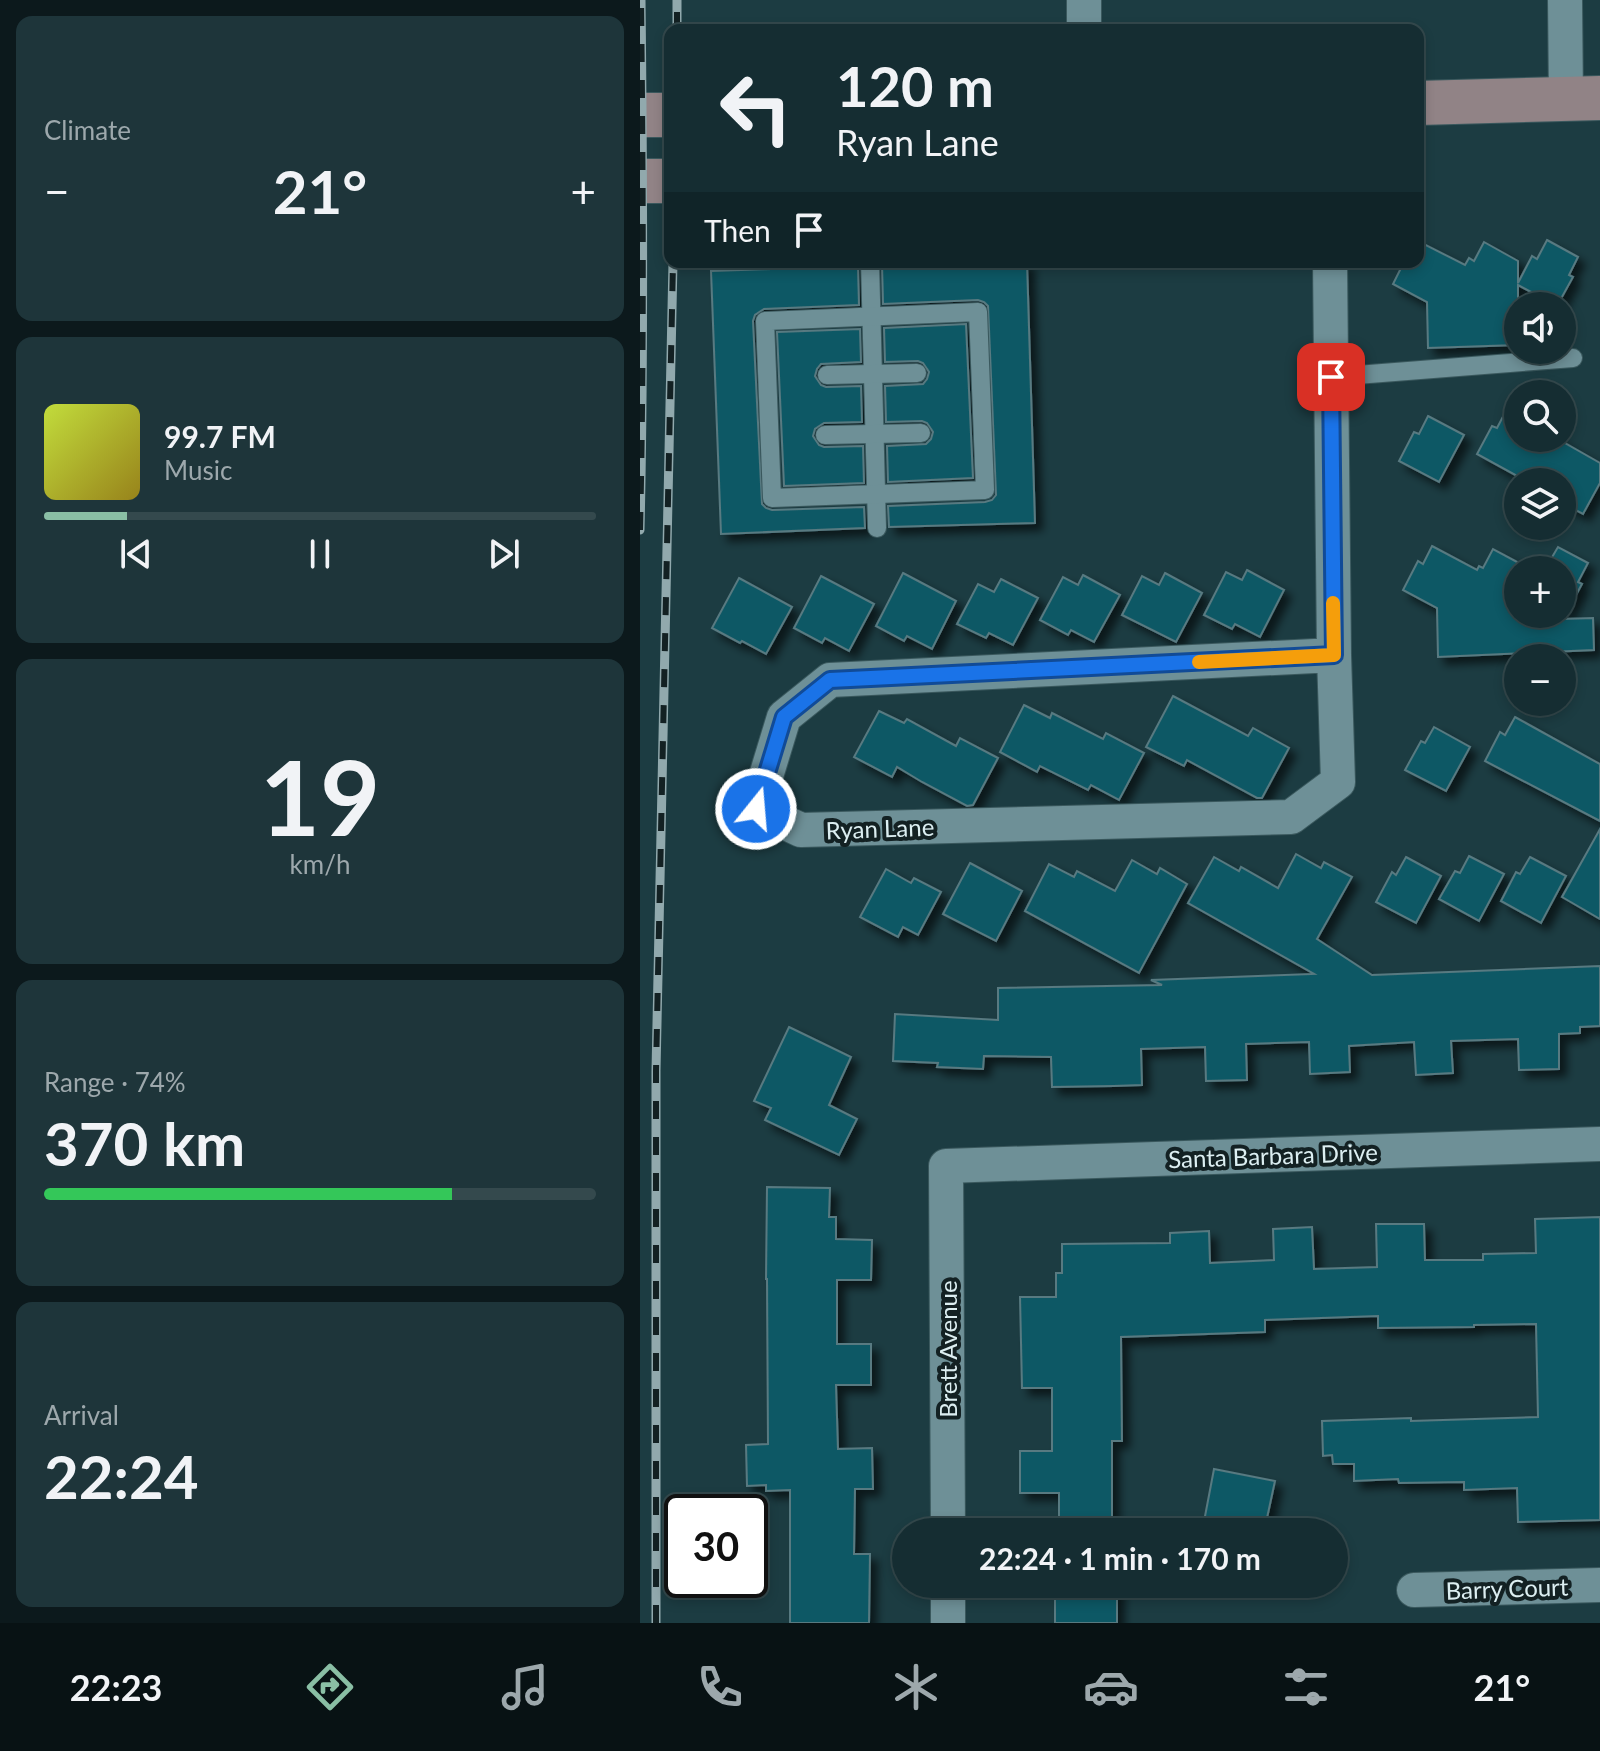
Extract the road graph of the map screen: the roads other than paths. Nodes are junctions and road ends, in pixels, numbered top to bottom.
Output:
1 (1084, 0) edge
2 (1565, 0) edge
3 (1084, 24) edge
4 (1583, 99) edge
5 (1424, 103) edge
6 (640, 115) edge
7 (664, 115) edge
8 (640, 181) edge
9 (664, 181) edge
10 (870, 268) edge
11 (1330, 268) edge
12 (871, 316) junction
13 (1504, 363) edge
14 (917, 373) dead end
15 (873, 374) junction
16 (827, 375) dead end
17 (1331, 377) junction
18 (921, 433) dead end
19 (875, 434) junction
20 (825, 435) dead end
21 (876, 494) junction
22 (877, 528) dead end
23 (1334, 655) junction
24 (1600, 1144) edge
25 (946, 1166) joint
26 (948, 1518) edge
27 (1600, 1585) edge
28 (1414, 1590) dead end
29 (948, 1598) edge
30 (948, 1623) edge

1 - 3 street
2 - 4 street
4 - 5 main road
6 - 7 main road
8 - 9 main road
10 - 12 lane
11 - 17 street, Ryan Lane
12 - 15 lane
12 - 21 lane
12 - 21 lane
13 - 17 lane
14 - 15 lane
15 - 16 lane
15 - 19 lane
17 - 23 street, Ryan Lane
18 - 19 lane
19 - 20 lane
19 - 21 lane
21 - 22 lane
23 - 23 street, Ryan Lane
24 - 25 street, Santa Barbara Drive
25 - 26 street, Brett Avenue
27 - 28 street, Barry Court
29 - 30 street

